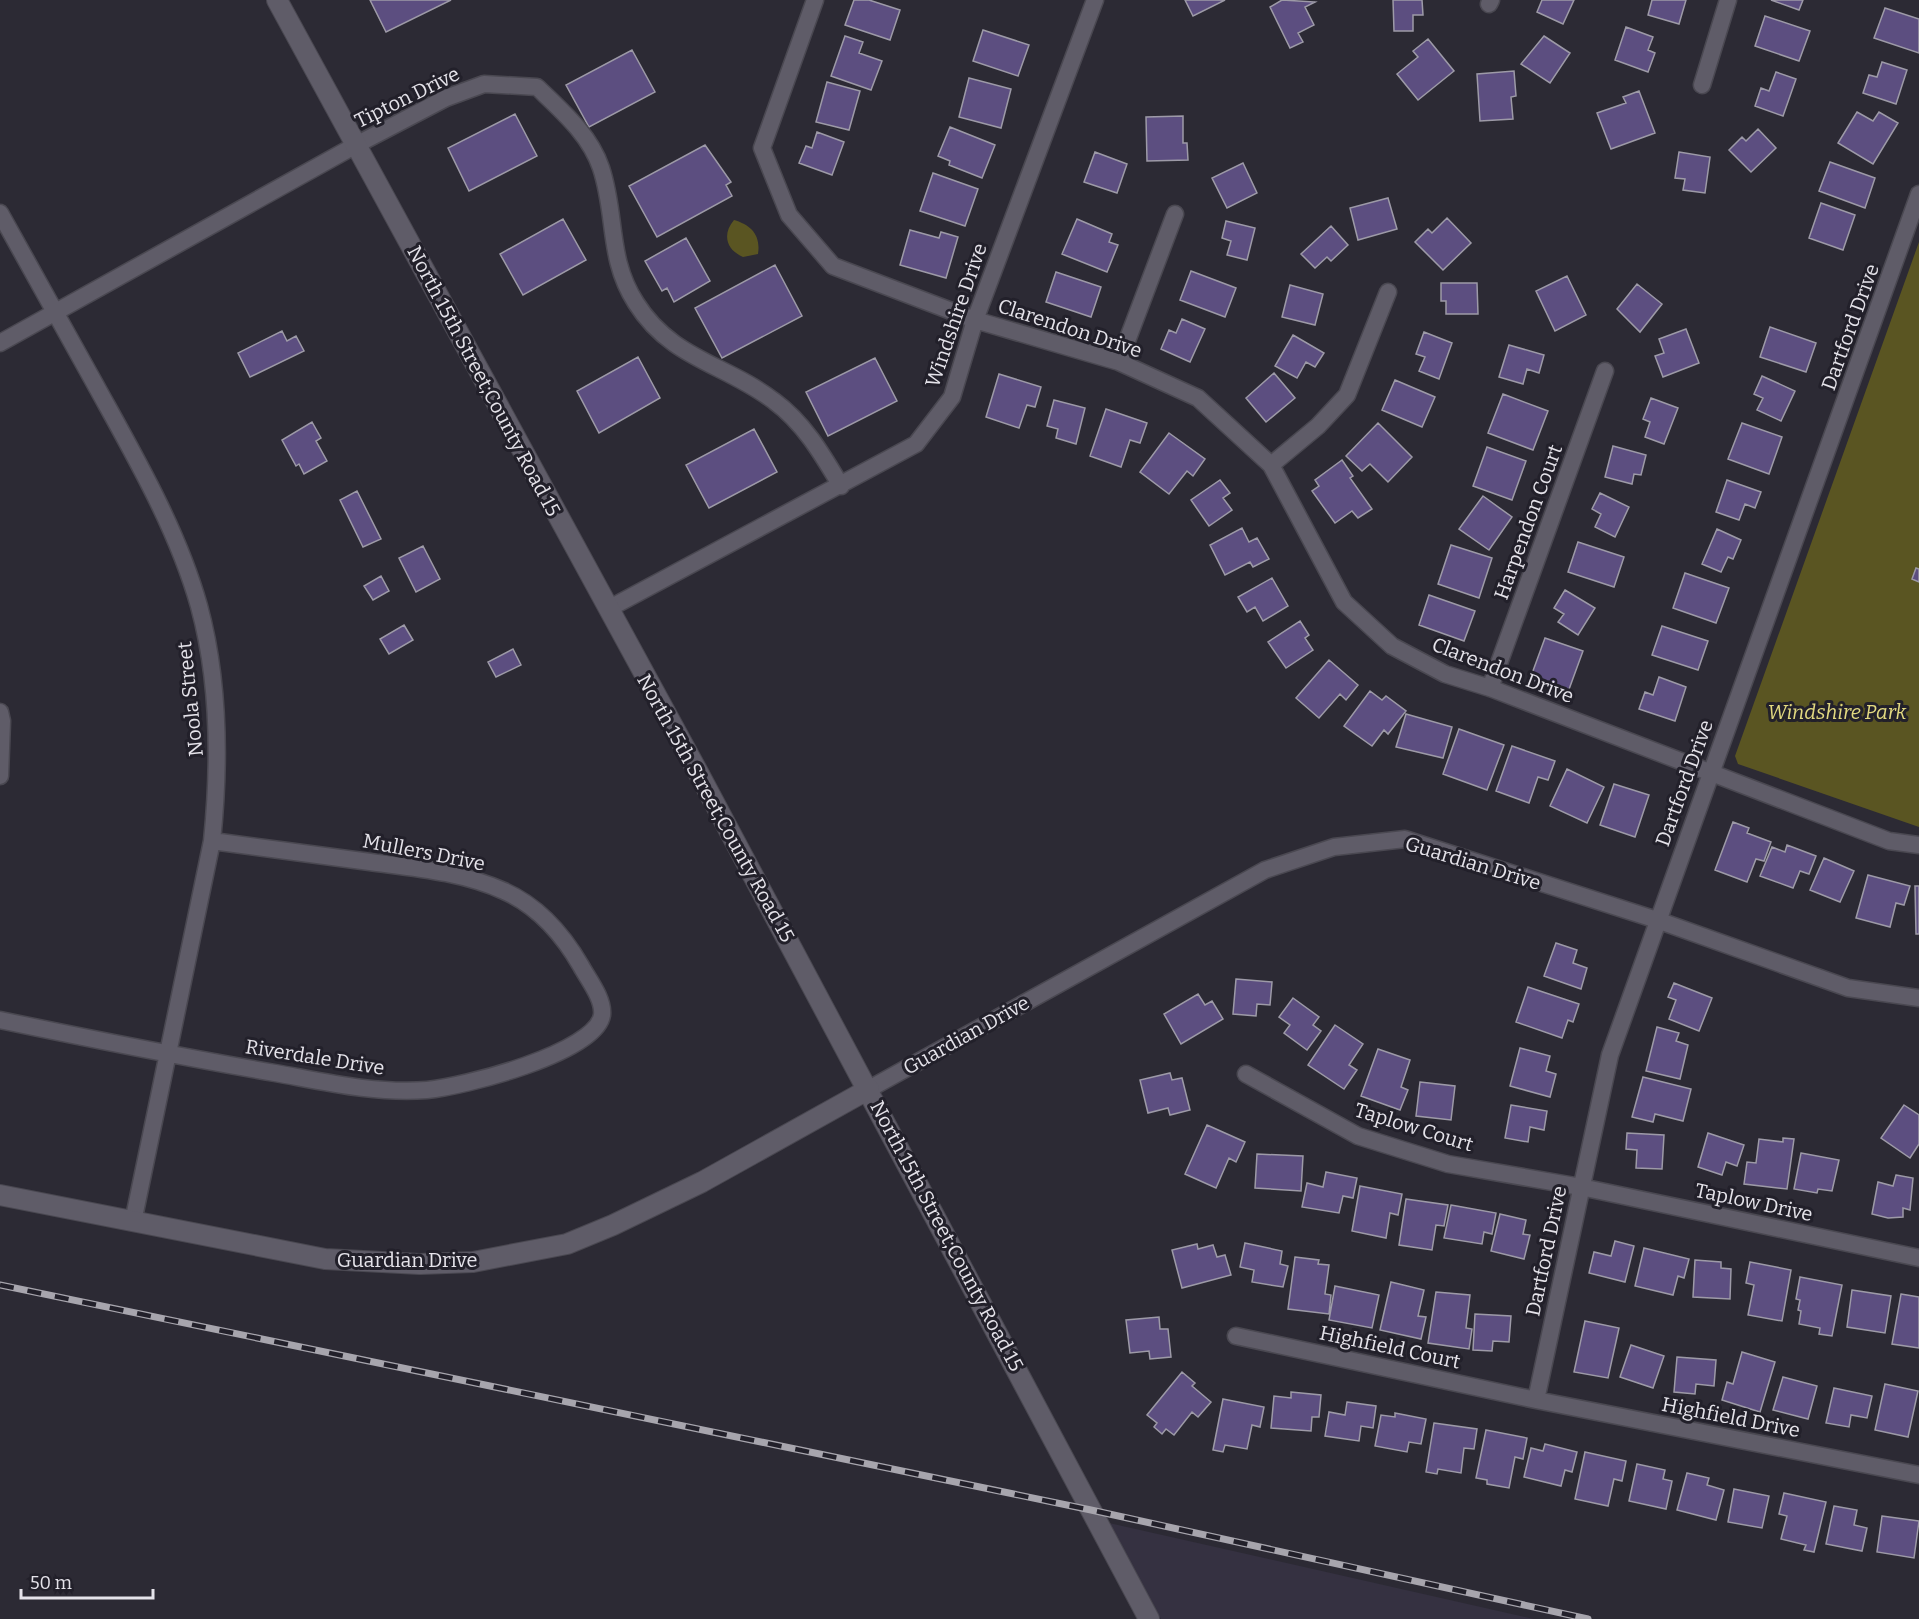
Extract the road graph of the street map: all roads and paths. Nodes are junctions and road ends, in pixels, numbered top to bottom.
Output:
1 (277, 0) edge
2 (815, 0) edge
3 (1095, 0) edge
4 (1728, 0) edge
5 (1702, 85) dead end
6 (356, 145) junction
7 (1919, 194) edge
8 (0, 213) edge
9 (1175, 214) dead end
10 (1388, 292) dead end
11 (55, 313) junction
12 (975, 320) junction
13 (0, 343) edge
14 (1119, 362) junction
15 (1605, 371) dead end
16 (1271, 465) junction
17 (841, 486) junction
18 (608, 609) junction
19 (1490, 688) junction
20 (0, 712) edge
21 (1710, 771) junction
22 (0, 776) edge
23 (212, 841) junction
24 (1919, 845) edge
25 (1657, 920) junction
26 (1919, 998) edge
27 (602, 1012) joint
28 (0, 1020) edge
29 (169, 1055) junction
30 (1246, 1074) dead end
31 (868, 1089) junction
32 (1581, 1187) junction
33 (0, 1195) edge
34 (133, 1221) junction
35 (1919, 1258) edge
36 (1236, 1336) dead end
37 (1536, 1400) junction
38 (1919, 1474) edge
39 (1149, 1619) edge

1 - 6 street, North 15th Street;County Road 15
2 - 12 street, Clarendon Drive
3 - 12 street, Windshire Drive
4 - 5 street
6 - 11 street, Tipton Drive
6 - 17 street, Tipton Drive
6 - 18 street, North 15th Street;County Road 15
7 - 21 street, Dartford Drive
8 - 11 street, Noola Street
9 - 14 street
10 - 16 street
11 - 13 street, Tipton Drive
11 - 23 street, Noola Street
12 - 14 street, Clarendon Drive
12 - 17 street, Windshire Drive
14 - 16 street, Clarendon Drive
15 - 19 street, Harpendon Court
16 - 19 street, Clarendon Drive
17 - 18 street, Windshire Drive
18 - 31 street, North 15th Street;County Road 15
19 - 21 street, Clarendon Drive
20 - 22 street
21 - 24 street, Clarendon Drive
21 - 25 street, Dartford Drive
23 - 27 street, Mullers Drive
23 - 29 street, Noola Street
25 - 26 street, Guardian Drive
25 - 31 street, Guardian Drive
25 - 32 street, Dartford Drive
27 - 29 street, Riverdale Drive
28 - 29 street, Riverdale Drive
29 - 34 street, Noola Street
30 - 32 street, Taplow Court
31 - 34 street, Guardian Drive
31 - 39 street, North 15th Street;County Road 15
32 - 35 street, Taplow Drive
32 - 37 street, Dartford Drive
33 - 34 street, Guardian Drive
36 - 37 street, Highfield Court
37 - 38 street, Highfield Drive

